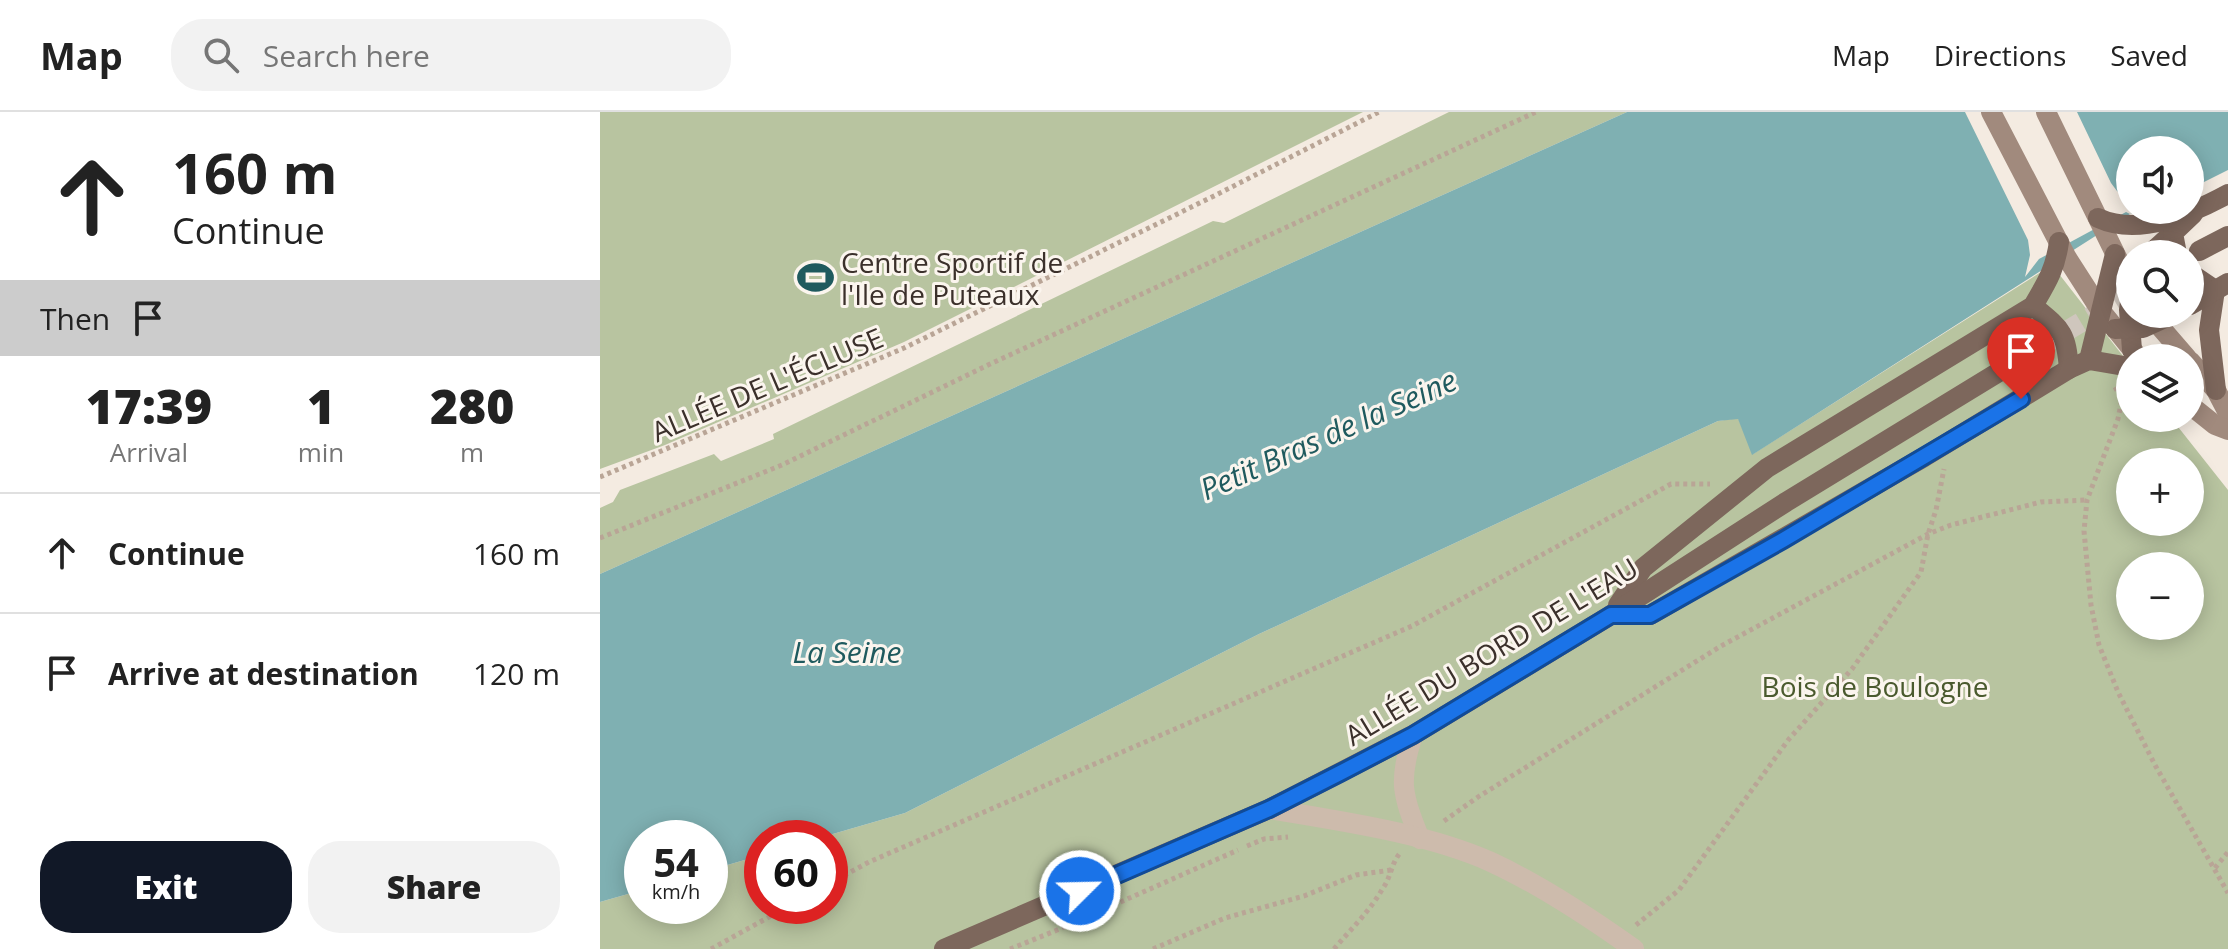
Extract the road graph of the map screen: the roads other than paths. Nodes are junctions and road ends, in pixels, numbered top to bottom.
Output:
1 (1991, 112) edge
2 (2046, 112) edge
3 (2228, 194) edge
4 (2204, 207) edge
5 (2137, 224) edge
6 (2182, 224) edge
7 (2102, 226) junction
8 (2173, 233) junction
9 (2228, 236) edge
10 (2165, 240) edge
11 (2174, 240) edge
12 (2204, 248) edge
13 (2063, 250) junction
14 (2115, 254) joint
15 (2222, 287) edge
16 (2204, 297) edge
17 (2033, 306) junction
18 (2101, 311) junction
19 (2149, 328) edge
20 (2127, 344) edge
21 (2132, 344) edge
22 (2038, 348) tunnel mouth
23 (2116, 351) edge
24 (2089, 360) junction
25 (2069, 369) junction
26 (2204, 377) edge
27 (2216, 390) junction
28 (2228, 413) edge
29 (2204, 416) edge
30 (2228, 430) edge
31 (1611, 615) junction
32 (1413, 735) junction
33 (1269, 809) junction
34 (1420, 839) junction
35 (1632, 948) edge
36 (944, 949) edge

1 - 13 main road
2 - 7 main road
3 - 4 main road
5 - 7 main road
6 - 8 main road
7 - 14 main road
8 - 10 main road
8 - 11 main road
9 - 12 main road
13 - 17 main road
13 - 18 main road
14 - 18 main road
15 - 16 main road
15 - 27 main road
17 - 25 main road
17 - 31 main road
18 - 20 main road
18 - 24 main road
19 - 21 main road
22 - 31 main road, ALLÉE DU BORD DE L'EAU
23 - 24 main road
24 - 25 main road
25 - 31 main road
26 - 27 main road
27 - 28 main road
29 - 30 main road
31 - 32 main road, ALLÉE DU BORD DE L'EAU
32 - 33 main road, ALLÉE DU BORD DE L'EAU
32 - 34 street
33 - 34 street
33 - 36 main road, ALLÉE DU BORD DE L'EAU
34 - 35 street

